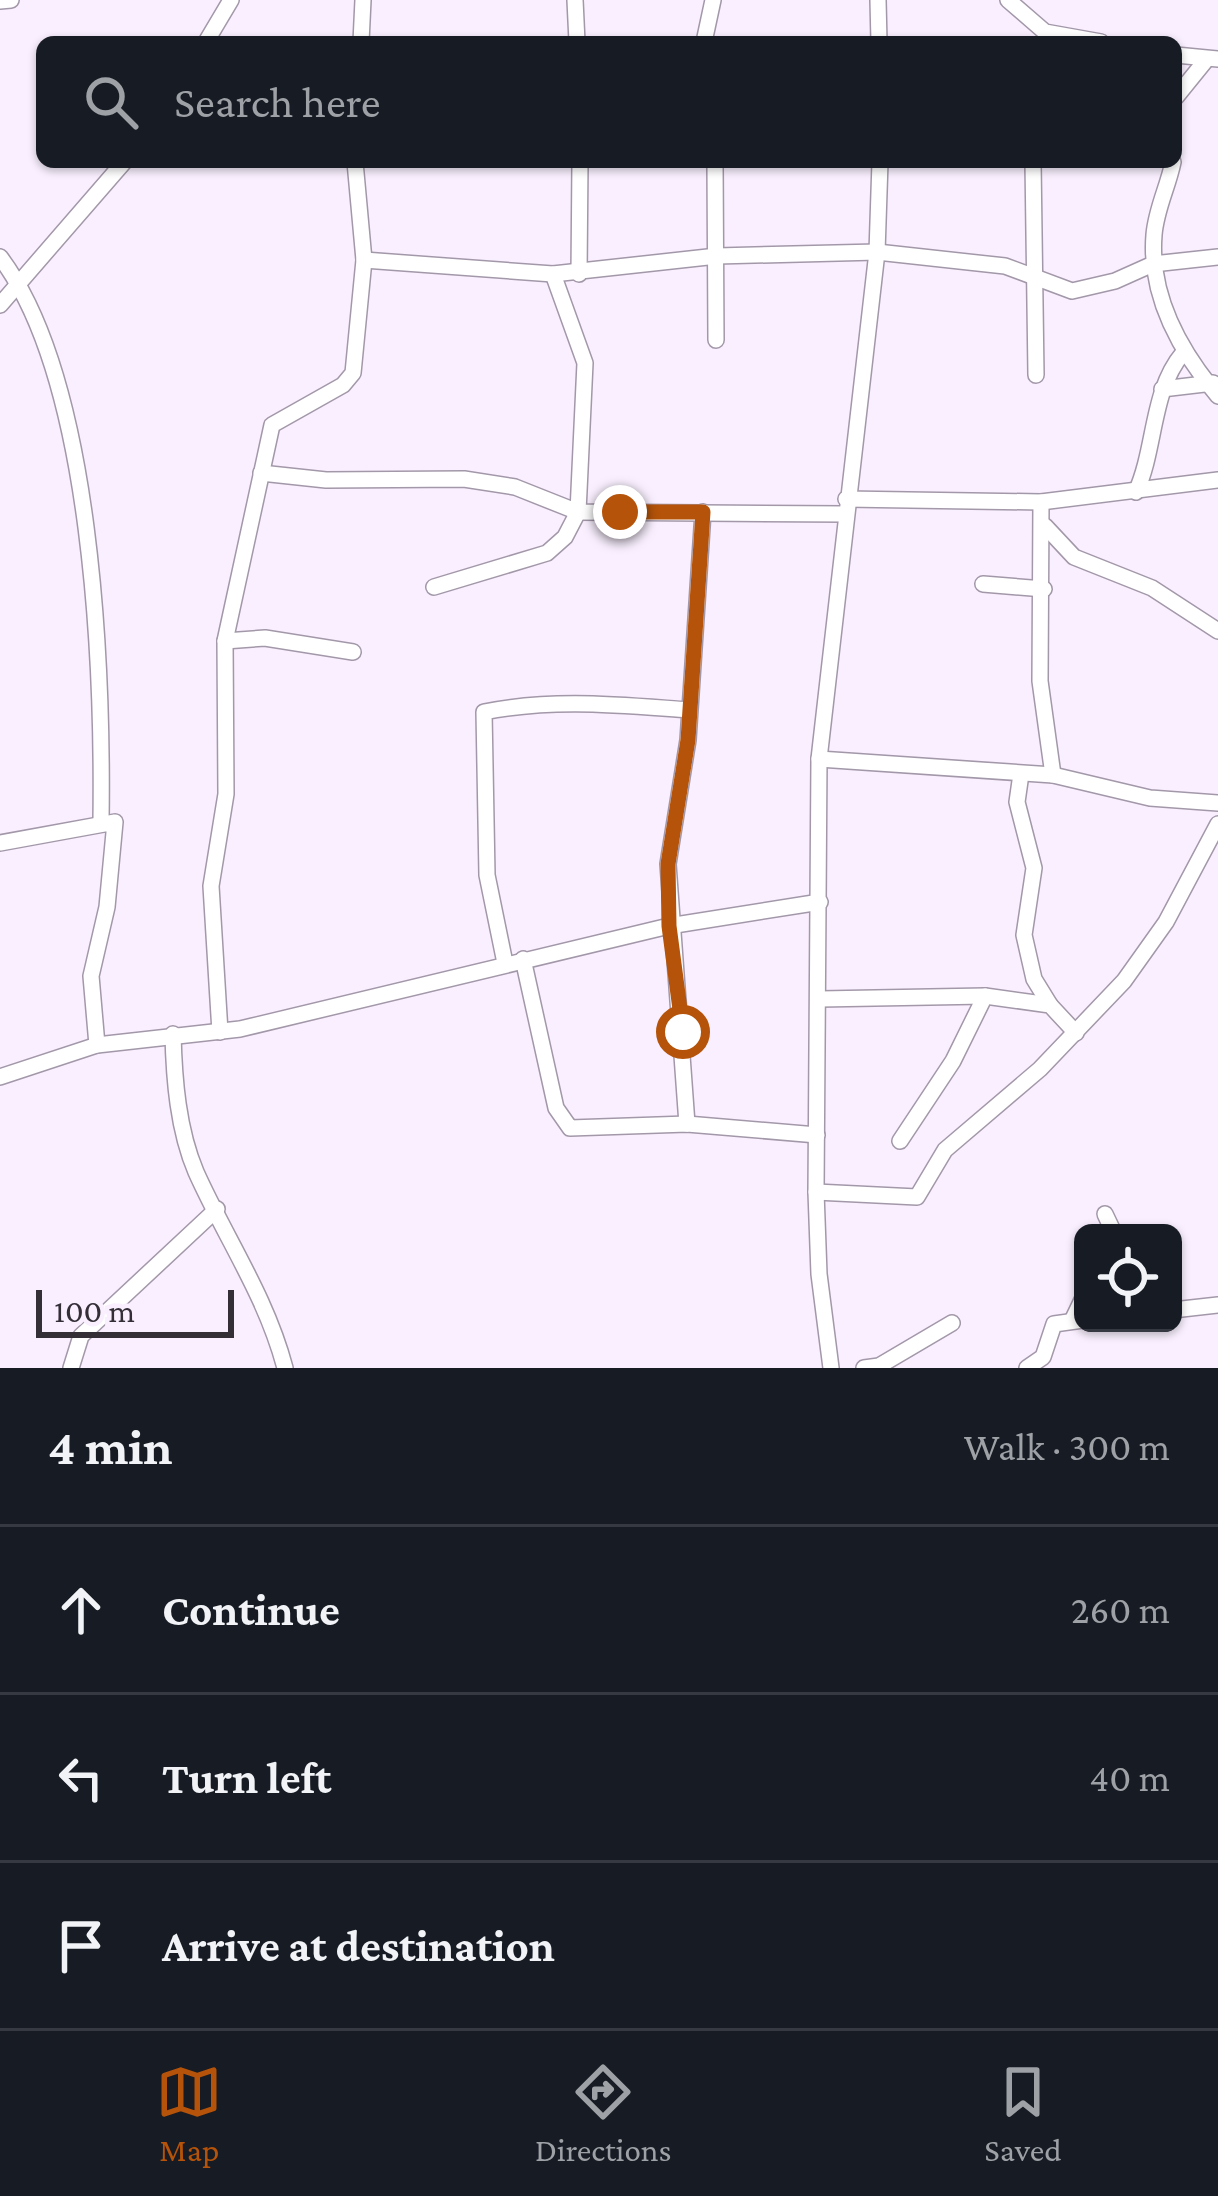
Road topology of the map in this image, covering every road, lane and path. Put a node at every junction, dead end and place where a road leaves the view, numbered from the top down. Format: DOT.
graph roads {
  1 [pos="11,0"];
  2 [pos="229,0"];
  3 [pos="363,0"];
  4 [pos="575,0"];
  5 [pos="713,0"];
  6 [pos="878,0"];
  7 [pos="1008,0"];
  8 [pos="0,1"];
  9 [pos="1032,34"];
  10 [pos="209,36"];
  11 [pos="361,36"];
  12 [pos="577,36"];
  13 [pos="705,36"];
  14 [pos="879,36"];
  15 [pos="1182,56"];
  16 [pos="1212,59"];
  17 [pos="1182,91"];
  18 [pos="119,168"];
  19 [pos="356,168"];
  20 [pos="580,168"];
  21 [pos="715,168"];
  22 [pos="880,168"];
  23 [pos="1033,168"];
  24 [pos="1170,168"];
  25 [pos="878,252"];
  26 [pos="0,256"];
  27 [pos="717,256"];
  28 [pos="1218,257"];
  29 [pos="364,260"];
  30 [pos="1153,264"];
  31 [pos="553,274"];
  32 [pos="579,274"];
  33 [pos="1033,277"];
  34 [pos="18,280"];
  35 [pos="0,305"];
  36 [pos="716,340"];
  37 [pos="1183,353"];
  38 [pos="1036,375"];
  39 [pos="1162,388"];
  40 [pos="1214,388"];
  41 [pos="261,473"];
  42 [pos="1218,480"];
  43 [pos="1136,492"];
  44 [pos="1041,502"];
  45 [pos="845,506"];
  46 [pos="578,512"];
  47 [pos="703,512"];
  48 [pos="1045,526"];
  49 [pos="982,584"];
  50 [pos="434,587"];
  51 [pos="1044,589"];
  52 [pos="1218,631"];
  53 [pos="226,641"];
  54 [pos="353,652"];
  55 [pos="689,710"];
  56 [pos="819,759"];
  57 [pos="1021,774"];
  58 [pos="1053,776"];
  59 [pos="1218,802"];
  60 [pos="101,822"];
  61 [pos="1218,824"];
  62 [pos="0,843"];
  63 [pos="820,902"];
  64 [pos="669,926"];
  65 [pos="523,959"];
  66 [pos="505,963"];
  67 [pos="985,996"];
  68 [pos="820,999"];
  69 [pos="1050,1005"];
  70 [pos="220,1032"];
  71 [pos="1076,1033"];
  72 [pos="172,1034"];
  73 [pos="97,1045"];
  74 [pos="1,1074"];
  75 [pos="687,1124"];
  76 [pos="817,1135"];
  77 [pos="900,1141"];
  78 [pos="816,1192"];
  79 [pos="217,1209"];
  80 [pos="1105,1214"];
  81 [pos="1110,1224"];
  82 [pos="1218,1305"];
  83 [pos="1182,1309"];
  84 [pos="1074,1321"];
  85 [pos="952,1323"];
  86 [pos="71,1368"];
  87 [pos="285,1368"];
  88 [pos="831,1368"];
  89 [pos="864,1368"];
  90 [pos="1027,1368"];
  1 -- 8 [label="street"];
  2 -- 10 [label="street"];
  3 -- 11 [label="street"];
  4 -- 12 [label="street"];
  5 -- 13 [label="street"];
  6 -- 14 [label="street"];
  7 -- 9 [label="street"];
  15 -- 16 [label="street"];
  16 -- 17 [label="street"];
  18 -- 34 [label="street"];
  19 -- 29 [label="street"];
  20 -- 32 [label="street"];
  21 -- 27 [label="street"];
  22 -- 25 [label="street"];
  23 -- 33 [label="street"];
  24 -- 30 [label="street"];
  25 -- 27 [label="street"];
  25 -- 33 [label="street"];
  25 -- 45 [label="street"];
  26 -- 34 [label="street"];
  27 -- 32 [label="street"];
  27 -- 36 [label="street"];
  28 -- 30 [label="street"];
  29 -- 31 [label="street"];
  29 -- 41 [label="street"];
  30 -- 33 [label="street"];
  30 -- 37 [label="street"];
  31 -- 32 [label="street"];
  31 -- 46 [label="street"];
  33 -- 38 [label="street"];
  34 -- 35 [label="street"];
  34 -- 60 [label="street"];
  37 -- 39 [label="street"];
  37 -- 40 [label="street"];
  39 -- 40 [label="street"];
  39 -- 43 [label="street"];
  41 -- 46 [label="street"];
  41 -- 53 [label="street"];
  42 -- 43 [label="street"];
  43 -- 44 [label="street"];
  44 -- 45 [label="street"];
  44 -- 48 [label="street"];
  45 -- 47 [label="street"];
  45 -- 56 [label="street"];
  46 -- 47 [label="street"];
  46 -- 50 [label="street"];
  47 -- 55 [label="street"];
  48 -- 51 [label="street"];
  48 -- 52 [label="street"];
  49 -- 51 [label="street"];
  51 -- 58 [label="street"];
  53 -- 54 [label="street"];
  53 -- 70 [label="street"];
  55 -- 64 [label="street"];
  55 -- 66 [label="street"];
  56 -- 57 [label="street"];
  56 -- 63 [label="street"];
  57 -- 58 [label="street"];
  57 -- 69 [label="street"];
  58 -- 59 [label="street"];
  60 -- 62 [label="street"];
  60 -- 73 [label="street"];
  61 -- 71 [label="street"];
  63 -- 64 [label="street"];
  63 -- 68 [label="street"];
  64 -- 65 [label="street"];
  64 -- 75 [label="street"];
  65 -- 66 [label="street"];
  65 -- 75 [label="street"];
  66 -- 70 [label="street"];
  67 -- 68 [label="street"];
  67 -- 69 [label="street"];
  67 -- 77 [label="street"];
  68 -- 76 [label="street"];
  69 -- 71 [label="street"];
  70 -- 72 [label="street"];
  71 -- 78 [label="street"];
  72 -- 73 [label="street"];
  72 -- 79 [label="street"];
  73 -- 74 [label="street"];
  75 -- 76 [label="street"];
  76 -- 78 [label="street"];
  78 -- 88 [label="street"];
  79 -- 86 [label="street"];
  79 -- 87 [label="street"];
  80 -- 81 [label="street"];
  82 -- 83 [label="street"];
  84 -- 90 [label="street"];
  85 -- 89 [label="street"];
}
